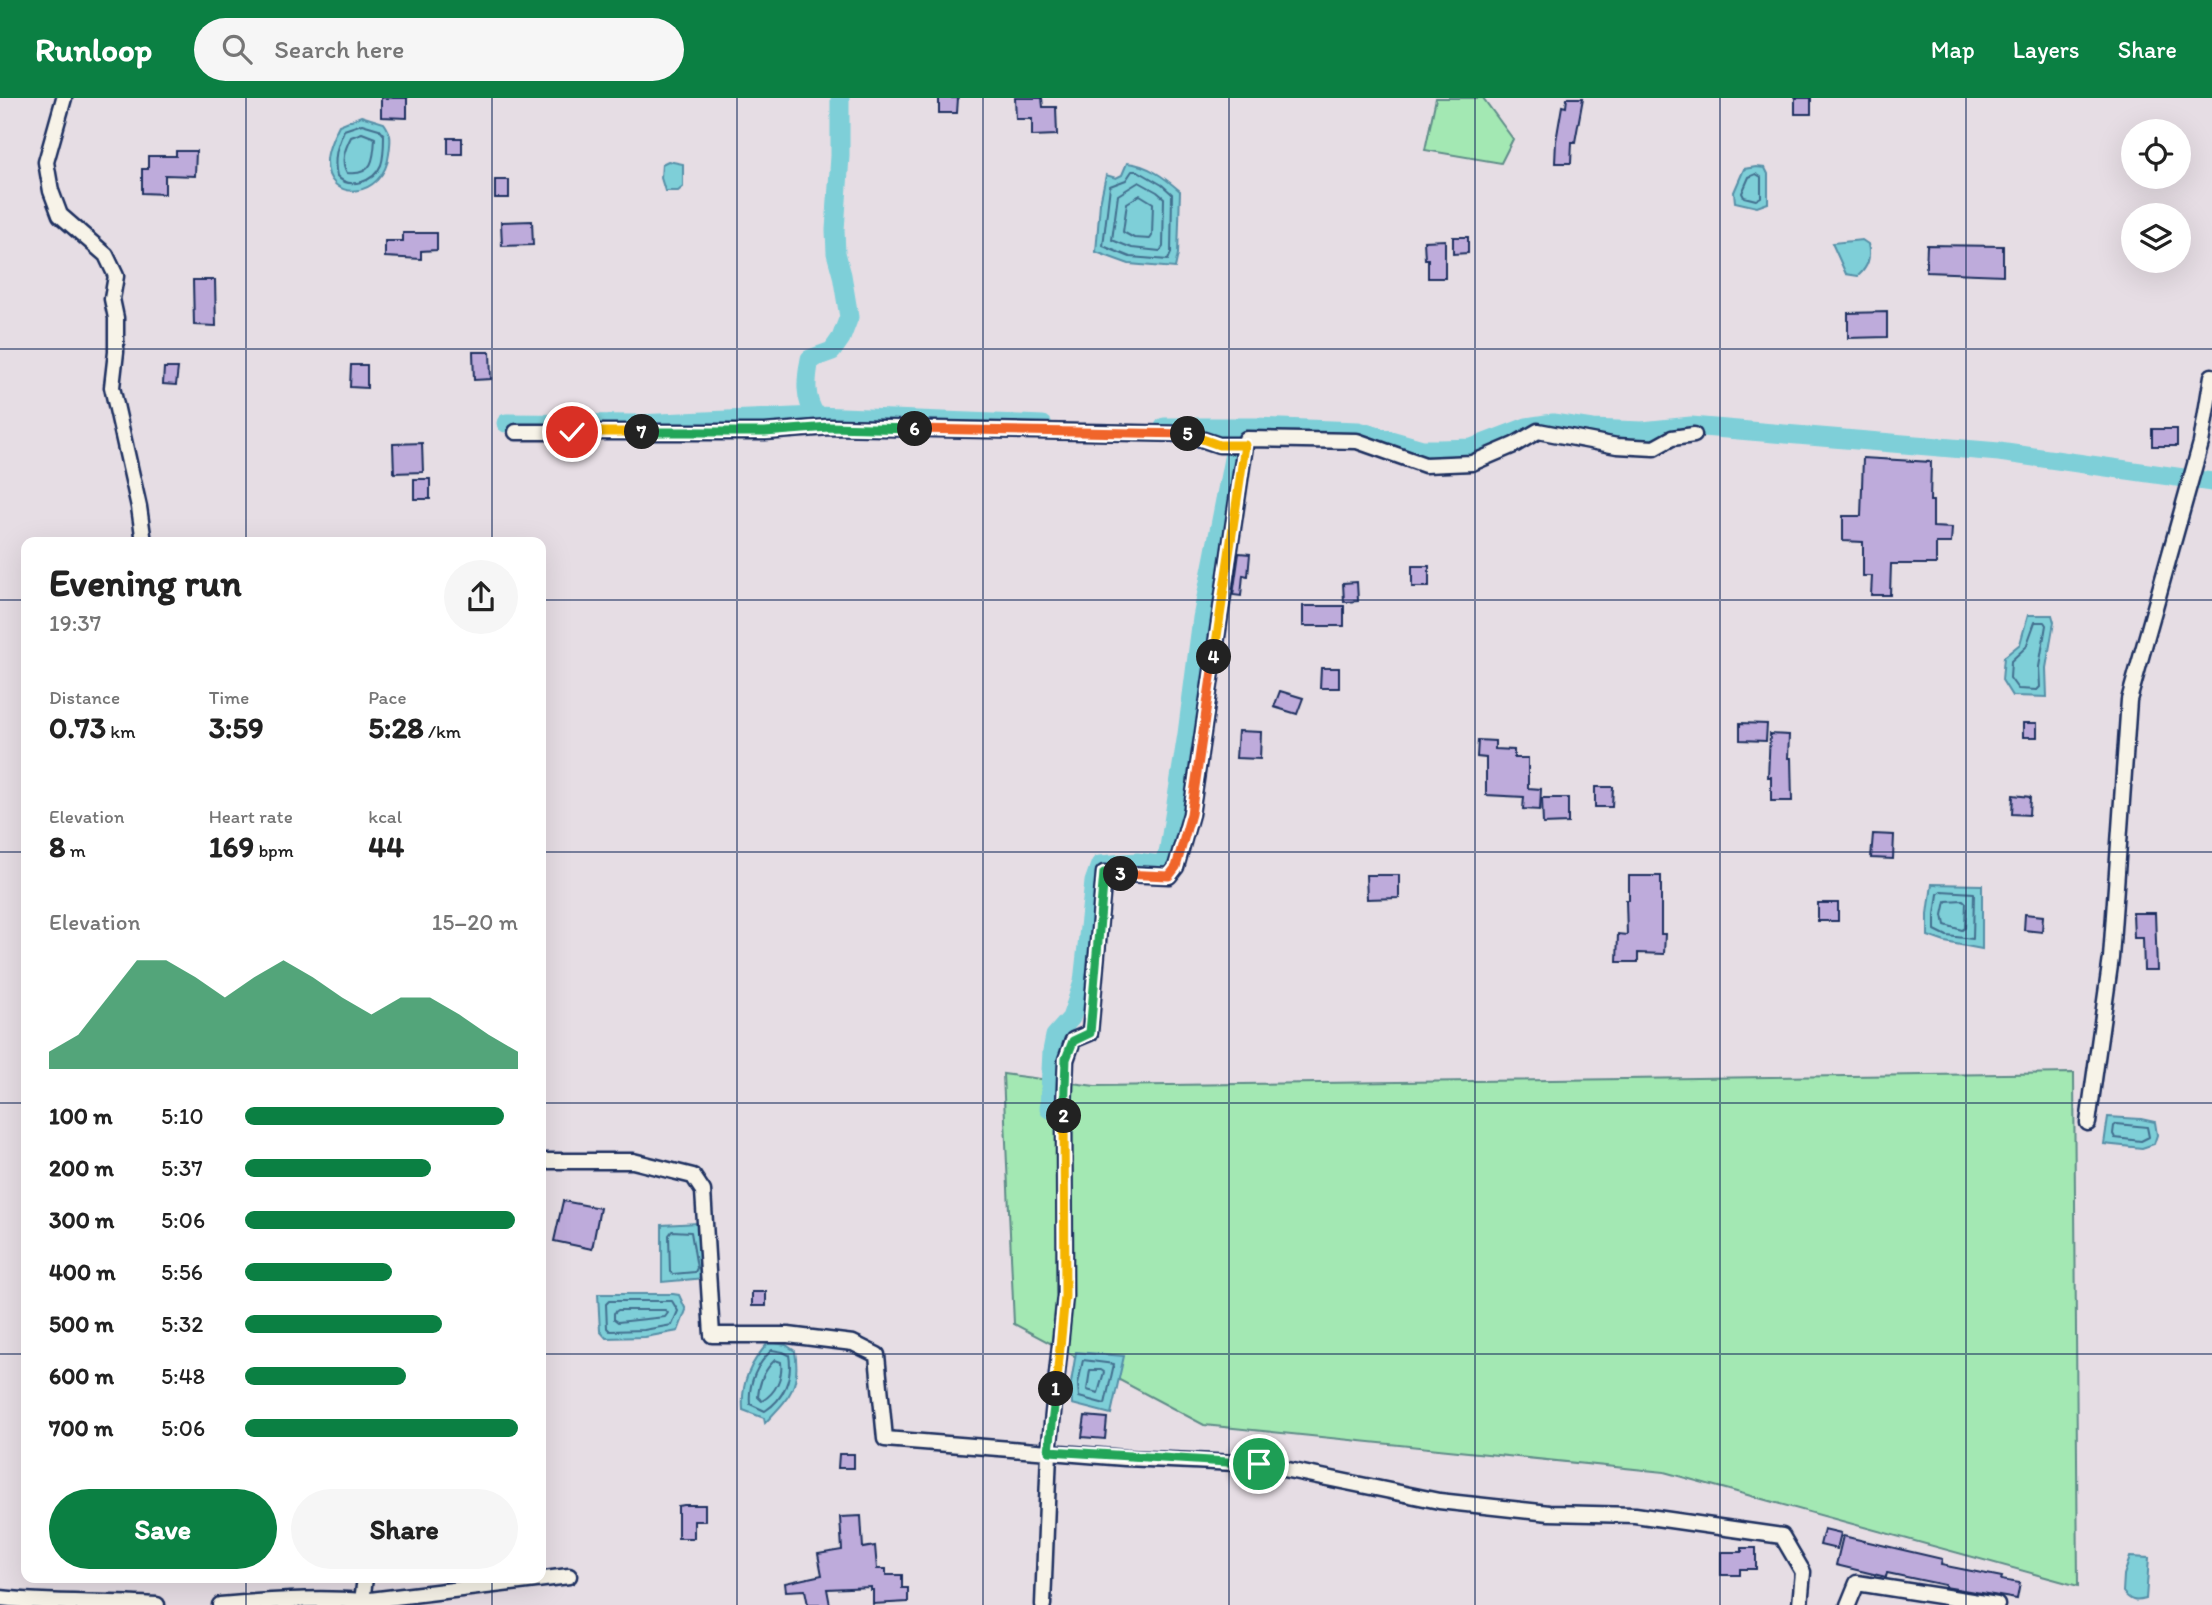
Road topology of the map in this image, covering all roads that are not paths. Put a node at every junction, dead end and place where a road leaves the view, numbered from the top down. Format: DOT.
graph roads {
  1 [pos="64,98"];
  2 [pos="2212,376"];
  3 [pos="516,432"];
  4 [pos="1694,435"];
  5 [pos="1244,445"];
  6 [pos="143,537"];
  7 [pos="2088,1123"];
  8 [pos="546,1161"];
  9 [pos="1049,1451"];
  10 [pos="569,1576"];
  11 [pos="546,1580"];
  12 [pos="364,1583"];
  13 [pos="527,1583"];
  14 [pos="0,1598"];
  15 [pos="425,1600"];
  16 [pos="362,1601"];
  17 [pos="156,1605"];
  18 [pos="219,1605"];
  19 [pos="1043,1605"];
  20 [pos="1800,1605"];
  21 [pos="1848,1605"];
  22 [pos="1997,1605"];
  1 -- 6 [label="street"];
  2 -- 7 [label="street"];
  3 -- 5 [label="street"];
  4 -- 5 [label="street"];
  5 -- 9 [label="street"];
  8 -- 9 [label="street"];
  9 -- 19 [label="street"];
  9 -- 20 [label="street"];
  10 -- 11 [label="street"];
  12 -- 16 [label="street"];
  13 -- 15 [label="street"];
  14 -- 17 [label="street"];
  15 -- 16 [label="street"];
  16 -- 18 [label="street"];
  21 -- 22 [label="street"];
}
